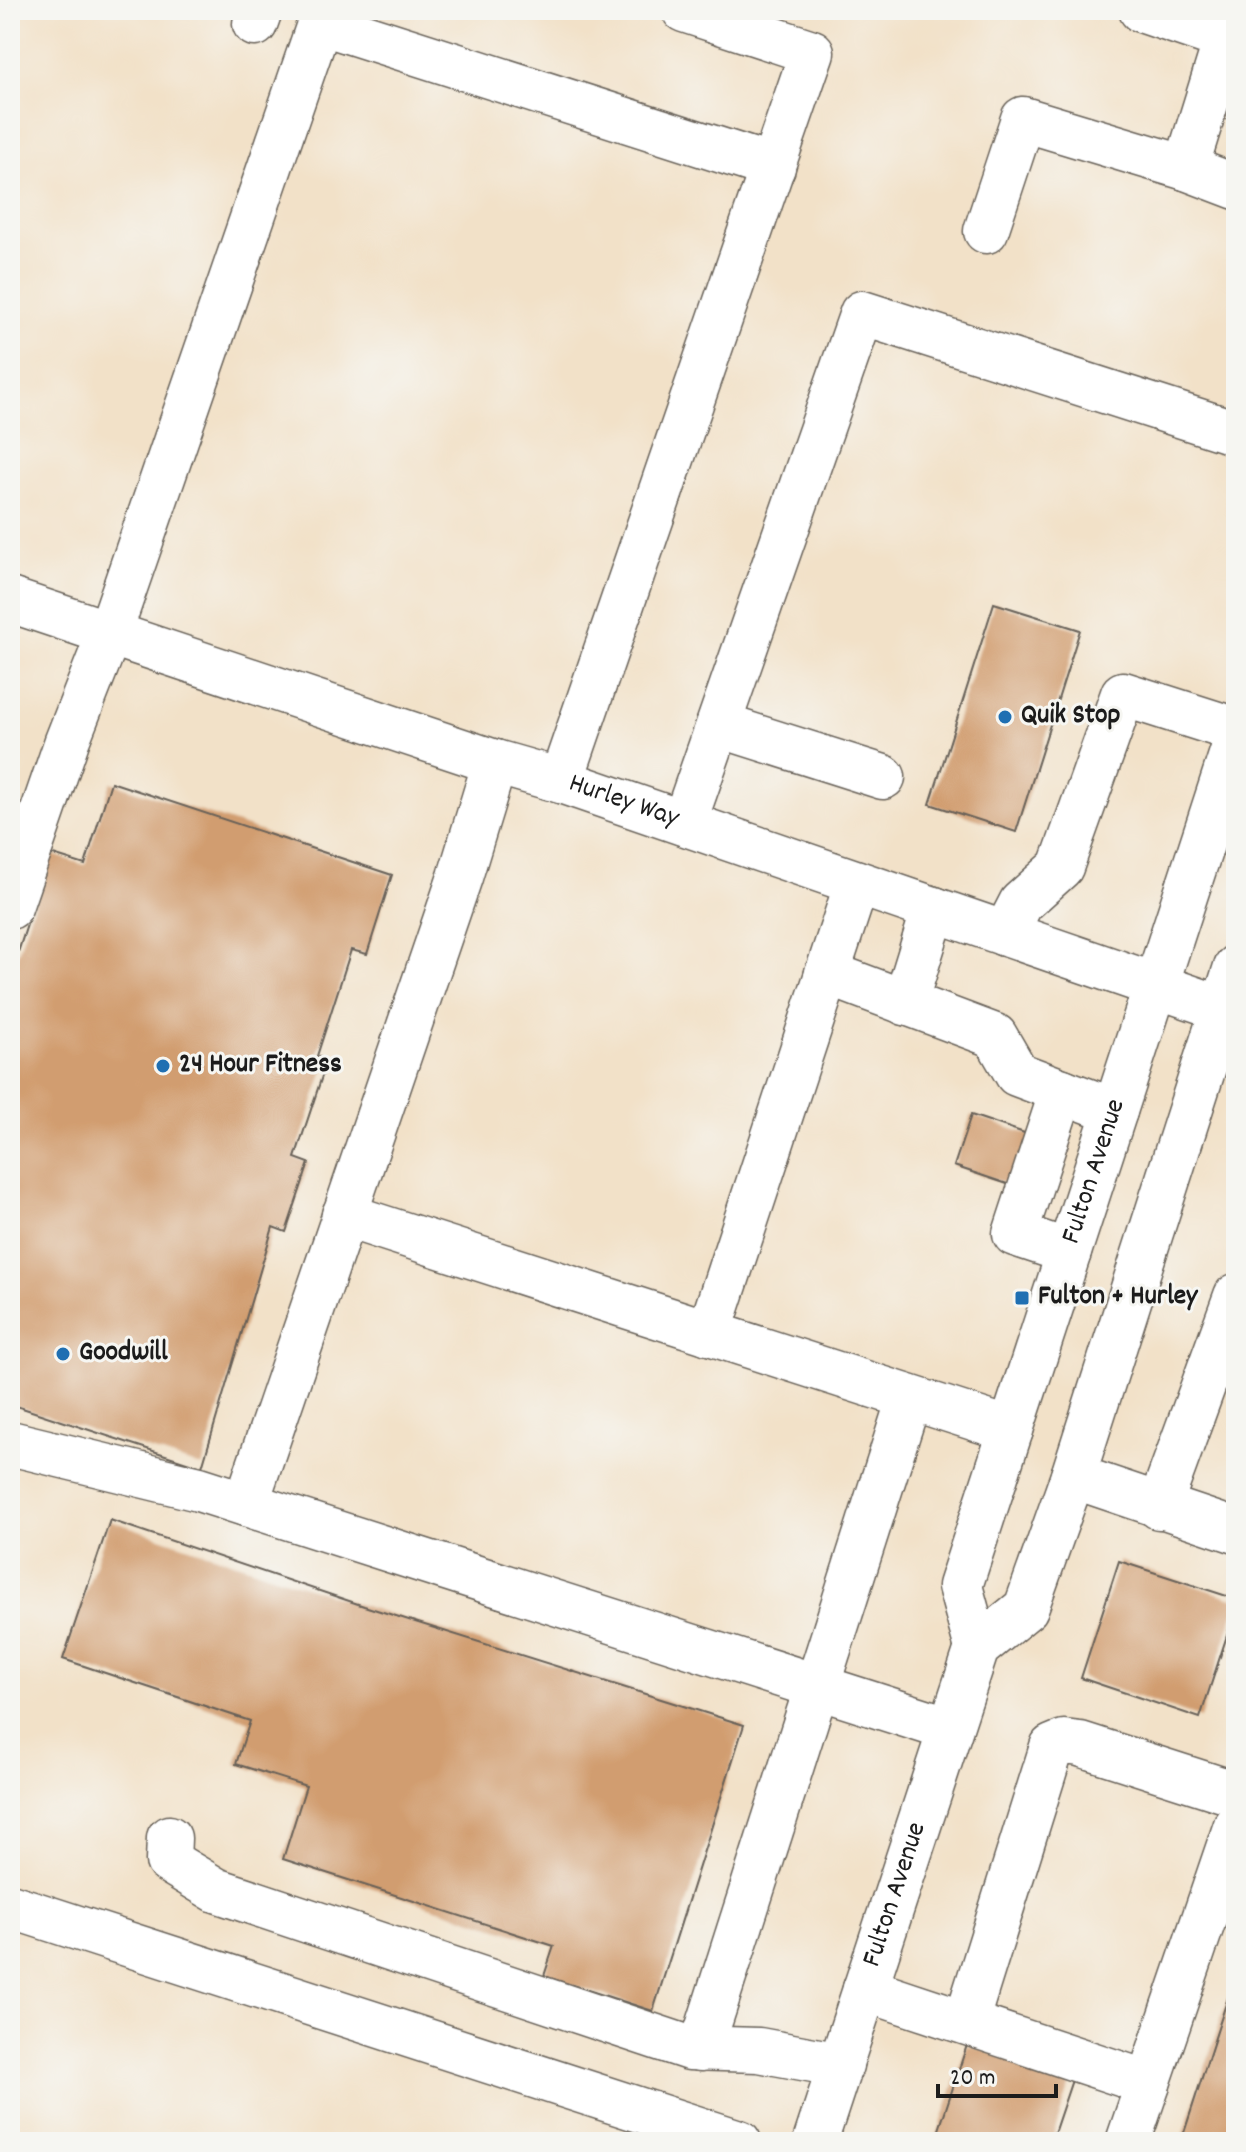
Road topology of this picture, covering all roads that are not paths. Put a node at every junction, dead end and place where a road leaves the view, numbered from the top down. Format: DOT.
graph roads {
  1 [pos="684,10"];
  2 [pos="1141,10"];
  3 [pos="322,16"];
  4 [pos="1231,25"];
  5 [pos="773,167"];
  6 [pos="1186,168"];
  7 [pos="1236,187"];
  8 [pos="986,231"];
  9 [pos="1236,433"];
  10 [pos="10,600"];
  11 [pos="109,634"];
  12 [pos="719,725"];
  13 [pos="1236,730"];
  14 [pos="1236,740"];
  15 [pos="495,762"];
  16 [pos="883,777"];
  17 [pos="561,781"];
  18 [pos="684,823"];
  19 [pos="857,883"];
  20 [pos="10,907"];
  21 [pos="934,909"];
  22 [pos="1005,934"];
  23 [pos="1236,967"];
  24 [pos="827,973"];
  25 [pos="1156,986"];
  26 [pos="905,1003"];
  27 [pos="1229,1011"];
  28 [pos="1062,1091"];
  29 [pos="1115,1111"];
  30 [pos="344,1215"];
  31 [pos="1069,1252"];
  32 [pos="1236,1296"];
  33 [pos="709,1333"];
  34 [pos="909,1399"];
  35 [pos="1011,1430"];
  36 [pos="10,1443"];
  37 [pos="1073,1476"];
  38 [pos="246,1504"];
  39 [pos="1159,1507"];
  40 [pos="1236,1531"];
  41 [pos="977,1648"];
  42 [pos="820,1685"];
  43 [pos="950,1729"];
  44 [pos="1236,1794"];
  45 [pos="1236,1825"];
  46 [pos="169,1838"];
  47 [pos="10,1906"];
  48 [pos="865,1989"];
  49 [pos="966,2022"];
  50 [pos="701,2049"];
  51 [pos="841,2065"];
  52 [pos="1148,2083"];
  53 [pos="739,2142"];
  54 [pos="815,2142"];
  55 [pos="1128,2142"];
  1 -- 5 [label="main road"];
  2 -- 4 [label="main road"];
  3 -- 5 [label="main road"];
  3 -- 11 [label="main road"];
  4 -- 6 [label="main road"];
  5 -- 17 [label="main road"];
  6 -- 7 [label="main road"];
  6 -- 8 [label="main road"];
  9 -- 12 [label="main road"];
  10 -- 11 [label="main road, Hurley Way"];
  11 -- 15 [label="main road, Hurley Way"];
  11 -- 20 [label="main road"];
  12 -- 16 [label="main road"];
  12 -- 18 [label="main road"];
  13 -- 22 [label="main road"];
  14 -- 25 [label="main road, Fulton Avenue"];
  15 -- 17 [label="main road, Hurley Way"];
  15 -- 30 [label="main road"];
  17 -- 18 [label="main road, Hurley Way"];
  18 -- 19 [label="main road, Hurley Way"];
  19 -- 21 [label="main road, Hurley Way"];
  19 -- 24 [label="main road"];
  21 -- 22 [label="main road, Hurley Way"];
  21 -- 26 [label="main road"];
  22 -- 25 [label="main road, Hurley Way"];
  23 -- 27 [label="main road"];
  24 -- 26 [label="main road"];
  24 -- 33 [label="main road"];
  25 -- 27 [label="main road, Hurley Way"];
  25 -- 29 [label="main road, Fulton Avenue"];
  26 -- 28 [label="main road"];
  27 -- 37 [label="main road"];
  28 -- 29 [label="main road"];
  28 -- 31 [label="main road"];
  29 -- 31 [label="main road, Fulton Avenue"];
  30 -- 33 [label="main road"];
  30 -- 38 [label="main road"];
  31 -- 35 [label="main road, Fulton Avenue"];
  32 -- 39 [label="main road"];
  33 -- 34 [label="main road"];
  34 -- 35 [label="main road"];
  34 -- 42 [label="main road"];
  35 -- 41 [label="main road, Fulton Avenue"];
  36 -- 38 [label="main road"];
  37 -- 39 [label="main road"];
  37 -- 41 [label="main road"];
  38 -- 42 [label="main road"];
  39 -- 40 [label="main road"];
  41 -- 43 [label="main road, Fulton Avenue"];
  42 -- 43 [label="main road"];
  42 -- 50 [label="main road"];
  43 -- 48 [label="main road, Fulton Avenue"];
  44 -- 49 [label="main road"];
  45 -- 52 [label="main road"];
  46 -- 50 [label="main road"];
  47 -- 53 [label="main road"];
  48 -- 49 [label="main road"];
  48 -- 51 [label="main road, Fulton Avenue"];
  49 -- 52 [label="main road"];
  50 -- 51 [label="main road"];
  51 -- 54 [label="main road, Fulton Avenue"];
  52 -- 55 [label="main road"];
}
